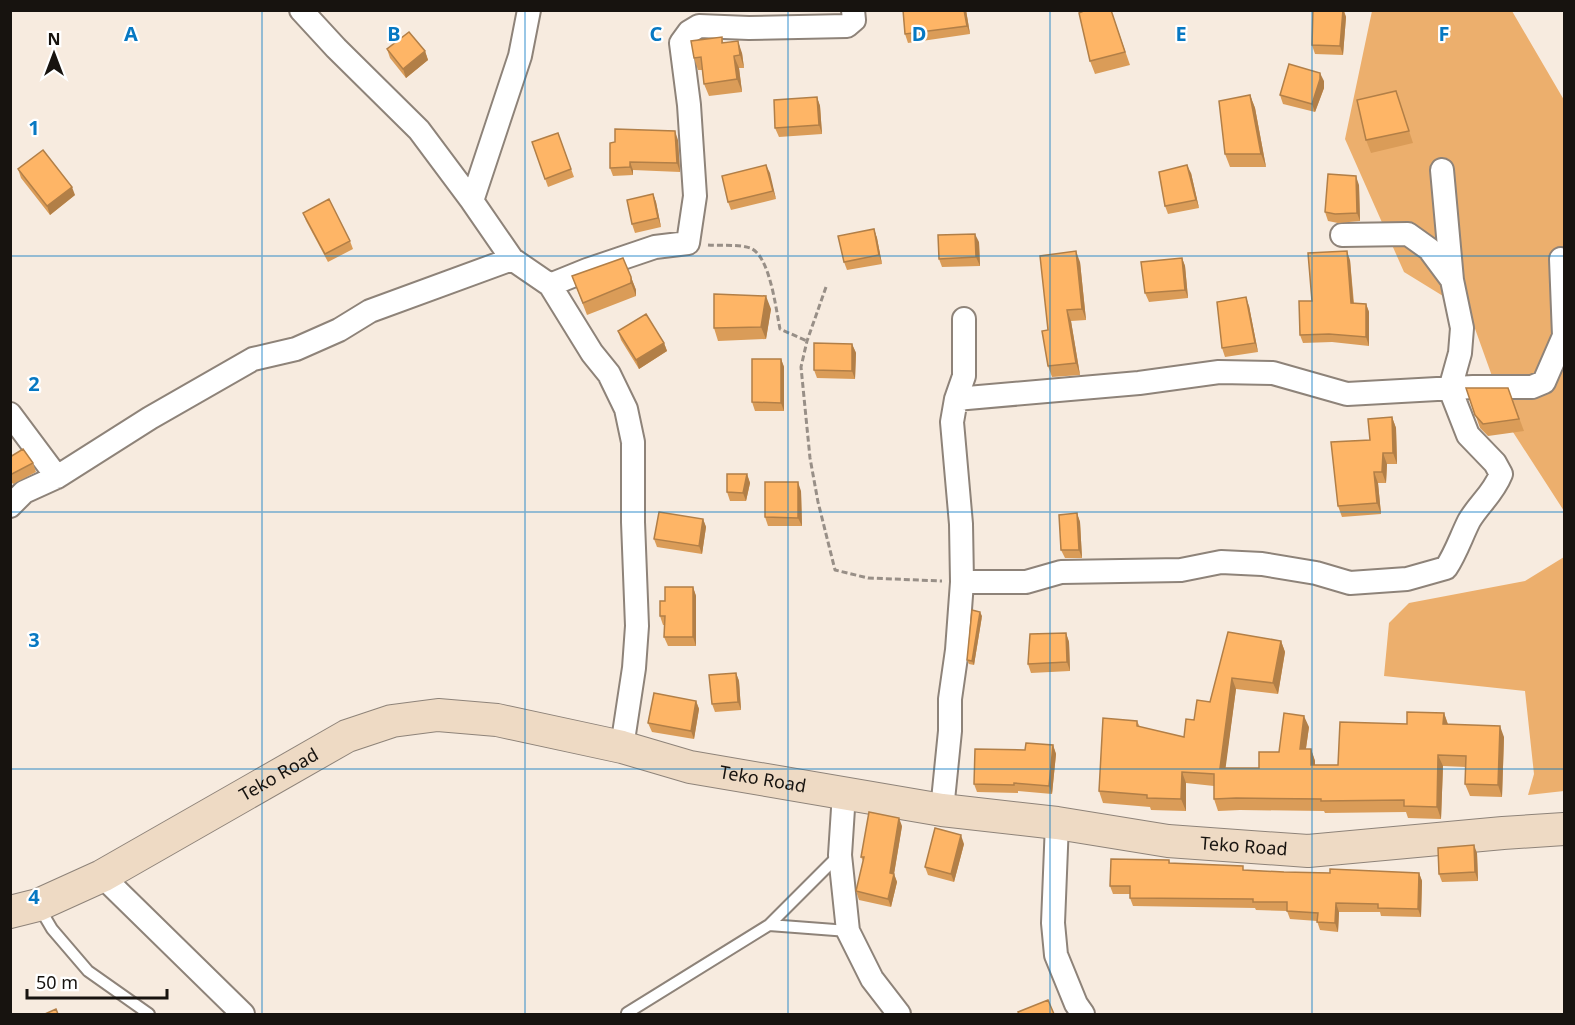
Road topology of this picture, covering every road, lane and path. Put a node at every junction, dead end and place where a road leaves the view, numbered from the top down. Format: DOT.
graph roads {
  1 [pos="302,10"];
  2 [pos="529,10"];
  3 [pos="853,10"];
  4 [pos="1442,170"];
  5 [pos="472,201"];
  6 [pos="1342,235"];
  7 [pos="688,243"];
  8 [pos="512,259"];
  9 [pos="1561,259"];
  10 [pos="1452,280"];
  11 [pos="550,285"];
  12 [pos="826,287"];
  13 [pos="964,319"];
  14 [pos="1564,336"];
  15 [pos="807,341"];
  16 [pos="1450,389"];
  17 [pos="956,399"];
  18 [pos="10,414"];
  19 [pos="57,477"];
  20 [pos="10,506"];
  21 [pos="962,582"];
  22 [pos="622,747"];
  23 [pos="844,793"];
  24 [pos="942,810"];
  25 [pos="1058,823"];
  26 [pos="1564,829"];
  27 [pos="840,855"];
  28 [pos="102,876"];
  29 [pos="24,909"];
  30 [pos="769,925"];
  31 [pos="848,932"];
  32 [pos="627,1013"];
  33 [pos="149,1014"];
  34 [pos="243,1014"];
  35 [pos="899,1014"];
  36 [pos="1083,1014"];
  1 -- 5 [label="street"];
  2 -- 5 [label="street"];
  3 -- 7 [label="street"];
  4 -- 10 [label="street"];
  5 -- 8 [label="street"];
  6 -- 10 [label="street"];
  7 -- 11 [label="street"];
  7 -- 15 [label="path"];
  8 -- 11 [label="street"];
  8 -- 19 [label="street"];
  9 -- 14 [label="street"];
  10 -- 16 [label="street"];
  11 -- 22 [label="street"];
  12 -- 15 [label="path"];
  13 -- 17 [label="street"];
  14 -- 16 [label="street"];
  15 -- 21 [label="path"];
  16 -- 17 [label="street"];
  16 -- 21 [label="street"];
  17 -- 21 [label="street"];
  18 -- 19 [label="street"];
  19 -- 20 [label="street"];
  21 -- 24 [label="street"];
  22 -- 23 [label="street, Teko Road"];
  22 -- 28 [label="street, Teko Road"];
  23 -- 24 [label="street, Teko Road"];
  23 -- 27 [label="street"];
  24 -- 25 [label="street, Teko Road"];
  25 -- 26 [label="street, Teko Road"];
  25 -- 36 [label="street"];
  27 -- 30 [label="lane"];
  27 -- 31 [label="street"];
  28 -- 29 [label="street, Teko Road"];
  28 -- 34 [label="street"];
  29 -- 33 [label="lane"];
  30 -- 31 [label="lane"];
  30 -- 32 [label="lane"];
  31 -- 35 [label="street"];
}
